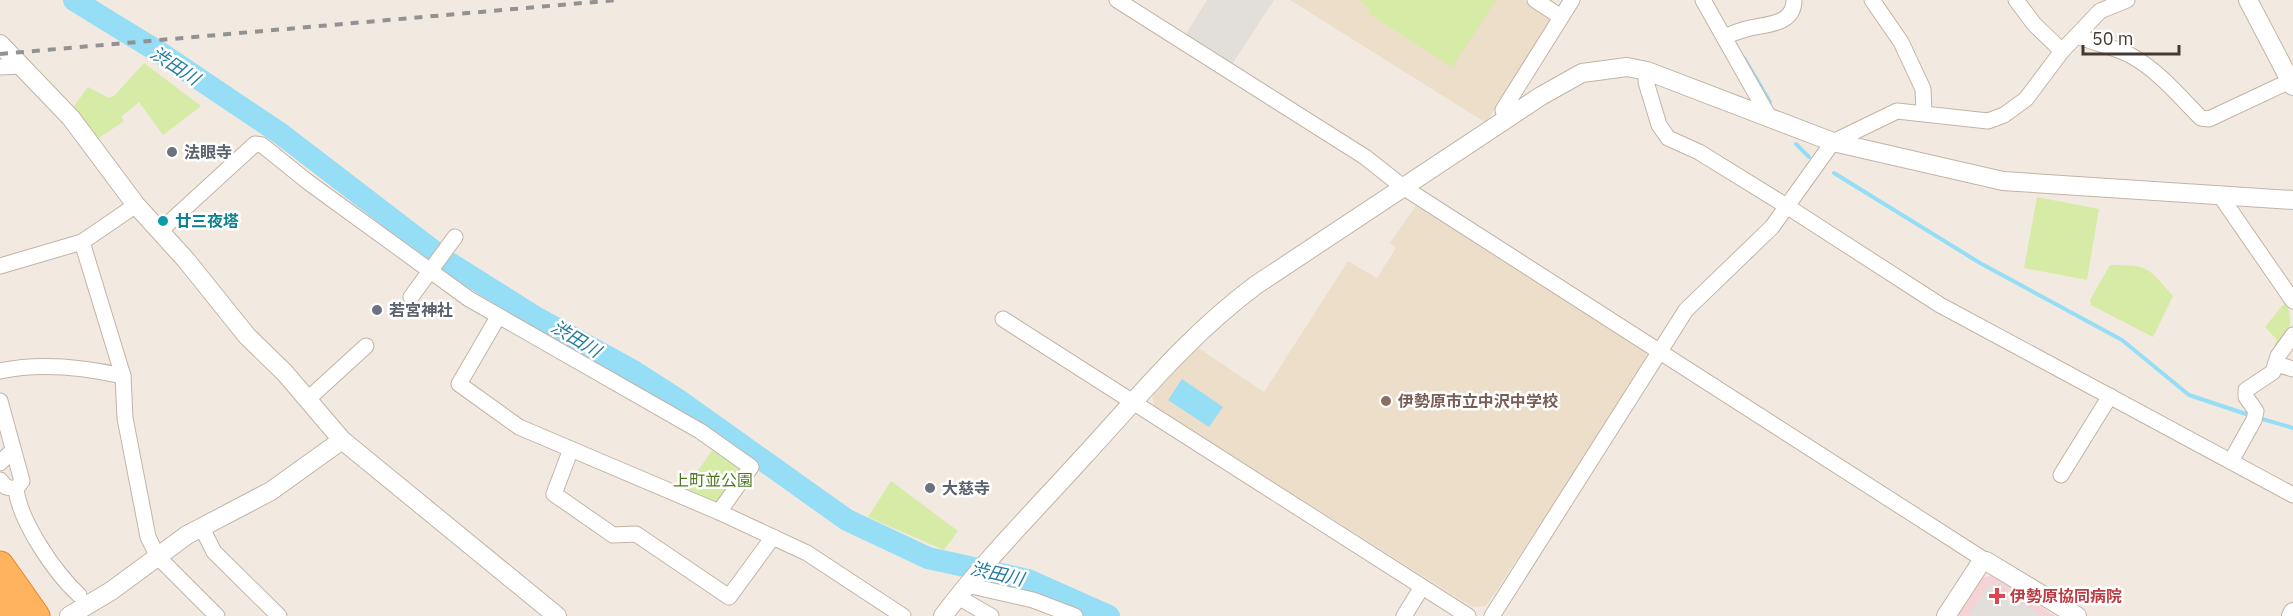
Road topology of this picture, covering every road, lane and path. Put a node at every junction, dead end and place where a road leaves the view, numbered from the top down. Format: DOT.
graph roads {
  1 [pos="1117,0"];
  2 [pos="1535,0"];
  3 [pos="1572,0"];
  4 [pos="1703,0"];
  5 [pos="1794,0"];
  6 [pos="1872,0"];
  7 [pos="2016,0"];
  8 [pos="2127,0"];
  9 [pos="2248,0"];
  10 [pos="1561,17"];
  11 [pos="2077,36"];
  12 [pos="1724,37"];
  13 [pos="0,44"];
  14 [pos="2062,51"];
  15 [pos="21,66"];
  16 [pos="0,67"];
  17 [pos="1647,71"];
  18 [pos="2292,84"];
  19 [pos="1924,112"];
  20 [pos="1769,117"];
  21 [pos="1506,120"];
  22 [pos="1833,142"];
  23 [pos="1403,187"];
  24 [pos="2219,194"];
  25 [pos="2293,200"];
  26 [pos="136,205"];
  27 [pos="1788,207"];
  28 [pos="160,231"];
  29 [pos="454,237"];
  30 [pos="82,242"];
  31 [pos="0,266"];
  32 [pos="432,269"];
  33 [pos="411,297"];
  34 [pos="2293,300"];
  35 [pos="498,317"];
  36 [pos="1003,319"];
  37 [pos="2293,335"];
  38 [pos="366,346"];
  39 [pos="1658,351"];
  40 [pos="2276,364"];
  41 [pos="2293,369"];
  42 [pos="0,371"];
  43 [pos="123,376"];
  44 [pos="2110,396"];
  45 [pos="308,399"];
  46 [pos="0,401"];
  47 [pos="1133,402"];
  48 [pos="342,440"];
  49 [pos="571,449"];
  50 [pos="13,450"];
  51 [pos="2231,461"];
  52 [pos="0,463"];
  53 [pos="2061,475"];
  54 [pos="0,480"];
  55 [pos="16,489"];
  56 [pos="2293,495"];
  57 [pos="719,512"];
  58 [pos="202,528"];
  59 [pos="773,537"];
  60 [pos="158,557"];
  61 [pos="1986,561"];
  62 [pos="0,565"];
  63 [pos="1422,587"];
  64 [pos="965,588"];
  65 [pos="79,595"];
  66 [pos="0,602"];
  67 [pos="2293,612"];
  68 [pos="10,616"];
  69 [pos="36,616"];
  70 [pos="69,616"];
  71 [pos="217,616"];
  72 [pos="279,616"];
  73 [pos="557,616"];
  74 [pos="903,616"];
  75 [pos="943,616"];
  76 [pos="991,616"];
  77 [pos="1075,616"];
  78 [pos="1404,616"];
  79 [pos="1468,616"];
  80 [pos="1492,616"];
  81 [pos="1946,616"];
  82 [pos="2077,616"];
  83 [pos="2291,616"];
  1 -- 23 [label="street"];
  2 -- 10 [label="street"];
  3 -- 10 [label="street"];
  4 -- 12 [label="street"];
  5 -- 12 [label="street"];
  6 -- 19 [label="street"];
  7 -- 14 [label="street"];
  8 -- 11 [label="street"];
  9 -- 18 [label="street"];
  10 -- 21 [label="street"];
  11 -- 14 [label="street"];
  11 -- 18 [label="street"];
  12 -- 20 [label="street"];
  13 -- 15 [label="street"];
  14 -- 19 [label="street"];
  15 -- 16 [label="street"];
  15 -- 26 [label="street"];
  17 -- 20 [label="street"];
  17 -- 21 [label="street"];
  17 -- 27 [label="street"];
  19 -- 22 [label="street"];
  20 -- 22 [label="street"];
  21 -- 23 [label="street"];
  22 -- 24 [label="street"];
  22 -- 27 [label="street"];
  23 -- 39 [label="street"];
  23 -- 47 [label="street"];
  24 -- 25 [label="street"];
  24 -- 34 [label="street"];
  26 -- 28 [label="street"];
  26 -- 30 [label="street"];
  27 -- 39 [label="street"];
  27 -- 44 [label="street"];
  28 -- 32 [label="street"];
  28 -- 45 [label="street"];
  29 -- 32 [label="street"];
  30 -- 31 [label="street"];
  30 -- 43 [label="street"];
  32 -- 33 [label="street"];
  32 -- 35 [label="street"];
  35 -- 49 [label="street"];
  35 -- 57 [label="street"];
  36 -- 47 [label="street"];
  37 -- 40 [label="street"];
  38 -- 45 [label="street"];
  39 -- 61 [label="street"];
  39 -- 80 [label="street"];
  40 -- 41 [label="street"];
  40 -- 51 [label="street"];
  42 -- 43 [label="street"];
  43 -- 60 [label="street"];
  44 -- 51 [label="street"];
  44 -- 53 [label="street"];
  45 -- 48 [label="street"];
  46 -- 50 [label="street"];
  47 -- 63 [label="street"];
  47 -- 64 [label="street"];
  48 -- 58 [label="street"];
  48 -- 73 [label="street"];
  49 -- 57 [label="street"];
  49 -- 59 [label="street"];
  50 -- 52 [label="street"];
  50 -- 55 [label="street"];
  51 -- 56 [label="street"];
  54 -- 55 [label="street"];
  55 -- 65 [label="street"];
  57 -- 59 [label="street"];
  58 -- 60 [label="street"];
  58 -- 72 [label="street"];
  59 -- 74 [label="street"];
  60 -- 70 [label="street"];
  60 -- 71 [label="street"];
  61 -- 81 [label="street"];
  61 -- 82 [label="street"];
  62 -- 69 [label="highway"];
  63 -- 78 [label="street"];
  63 -- 79 [label="street"];
  64 -- 75 [label="street"];
  64 -- 76 [label="street"];
  64 -- 77 [label="street"];
  66 -- 68 [label="highway"];
  67 -- 83 [label="street"];
}
